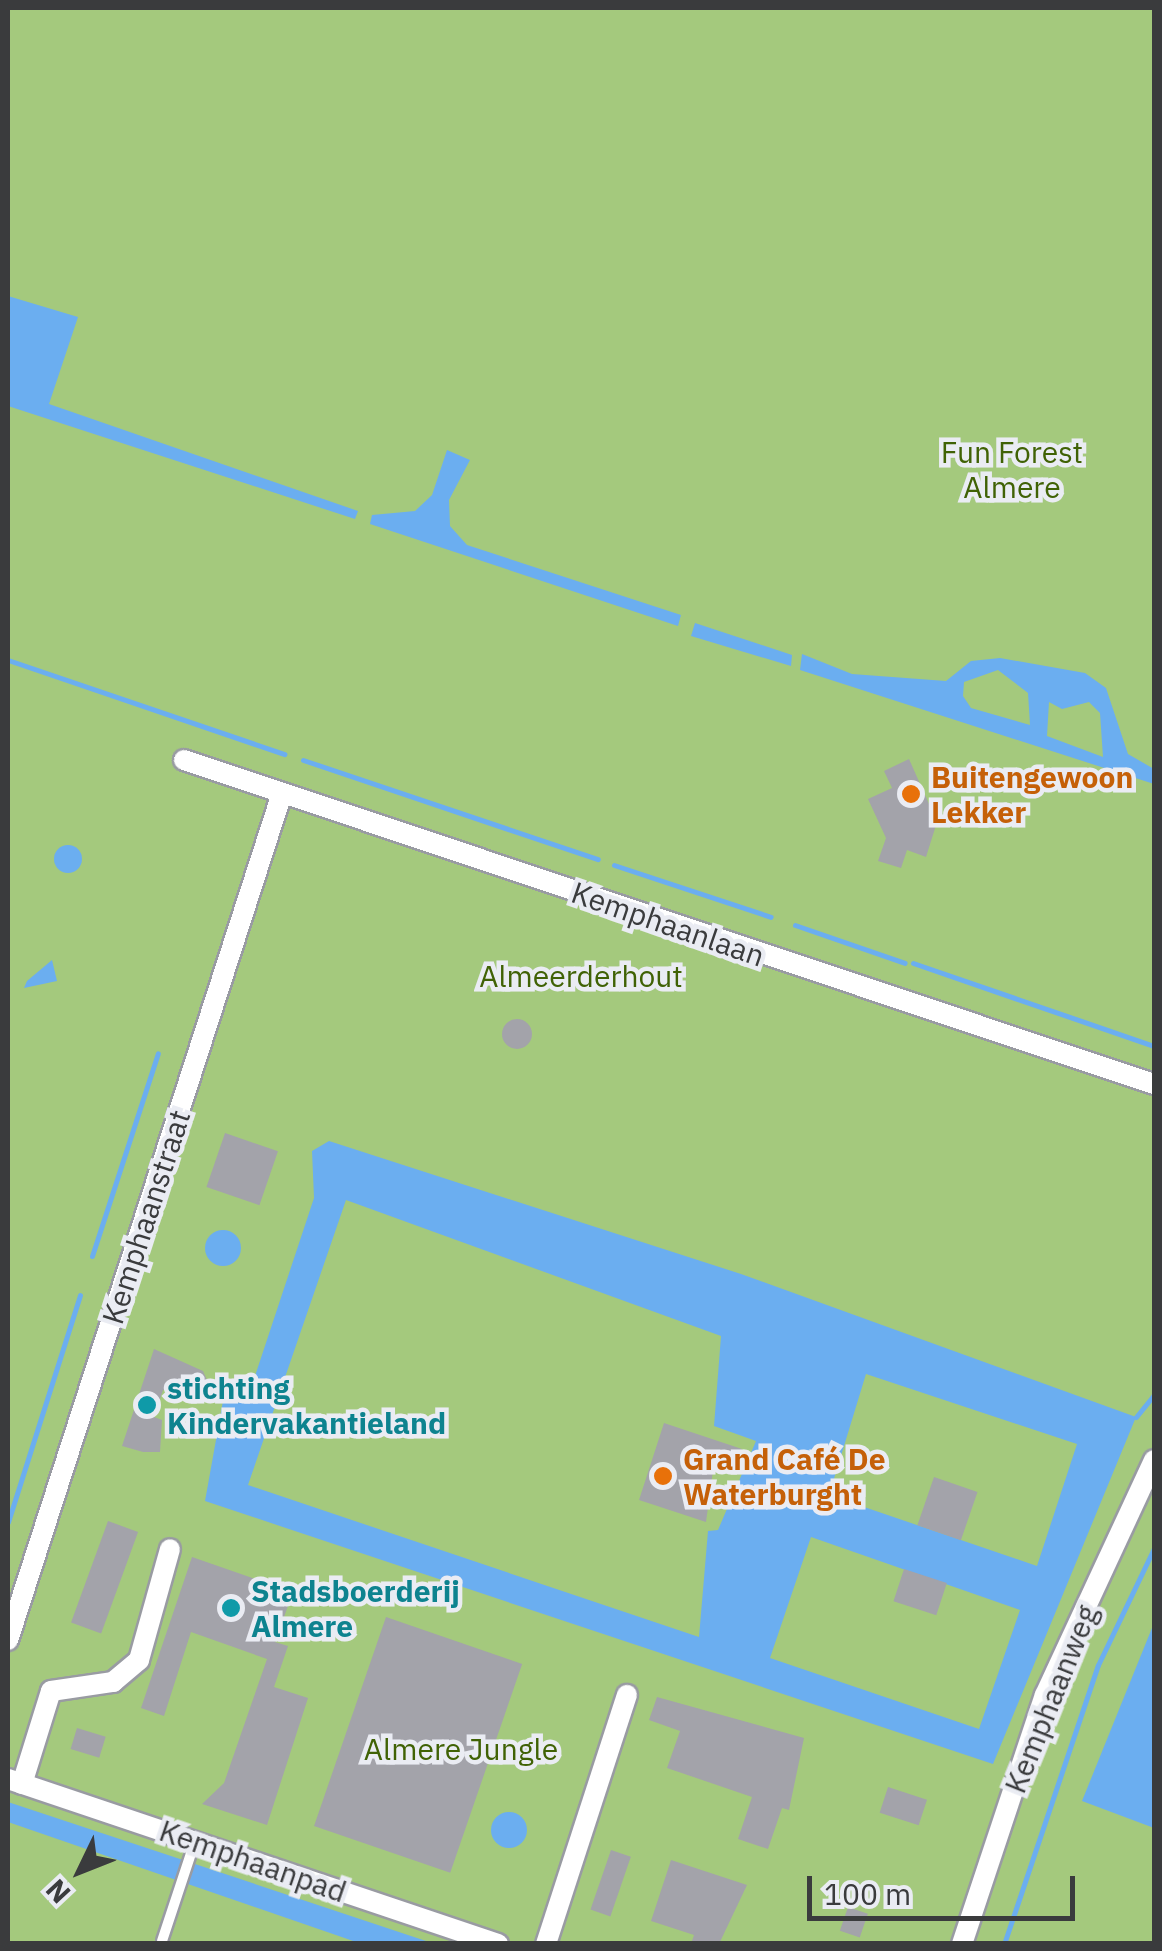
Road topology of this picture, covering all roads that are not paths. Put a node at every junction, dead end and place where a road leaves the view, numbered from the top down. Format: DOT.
graph roads {
  1 [pos="184,760"];
  2 [pos="282,793"];
  3 [pos="1154,1084"];
  4 [pos="1154,1460"];
  5 [pos="170,1549"];
  6 [pos="8,1640"];
  7 [pos="627,1696"];
  8 [pos="15,1781"];
  9 [pos="192,1848"];
  10 [pos="162,1941"];
  11 [pos="498,1944"];
  12 [pos="546,1944"];
  13 [pos="962,1944"];
  1 -- 2 [label="street, Kemphaanlaan"];
  2 -- 3 [label="street, Kemphaanlaan"];
  2 -- 6 [label="street, Kemphaanstraat"];
  4 -- 13 [label="street, Kemphaanweg"];
  5 -- 8 [label="street"];
  7 -- 12 [label="street"];
  8 -- 9 [label="street, Kemphaanpad"];
  9 -- 10 [label="lane"];
  9 -- 11 [label="street, Kemphaanpad"];
}
